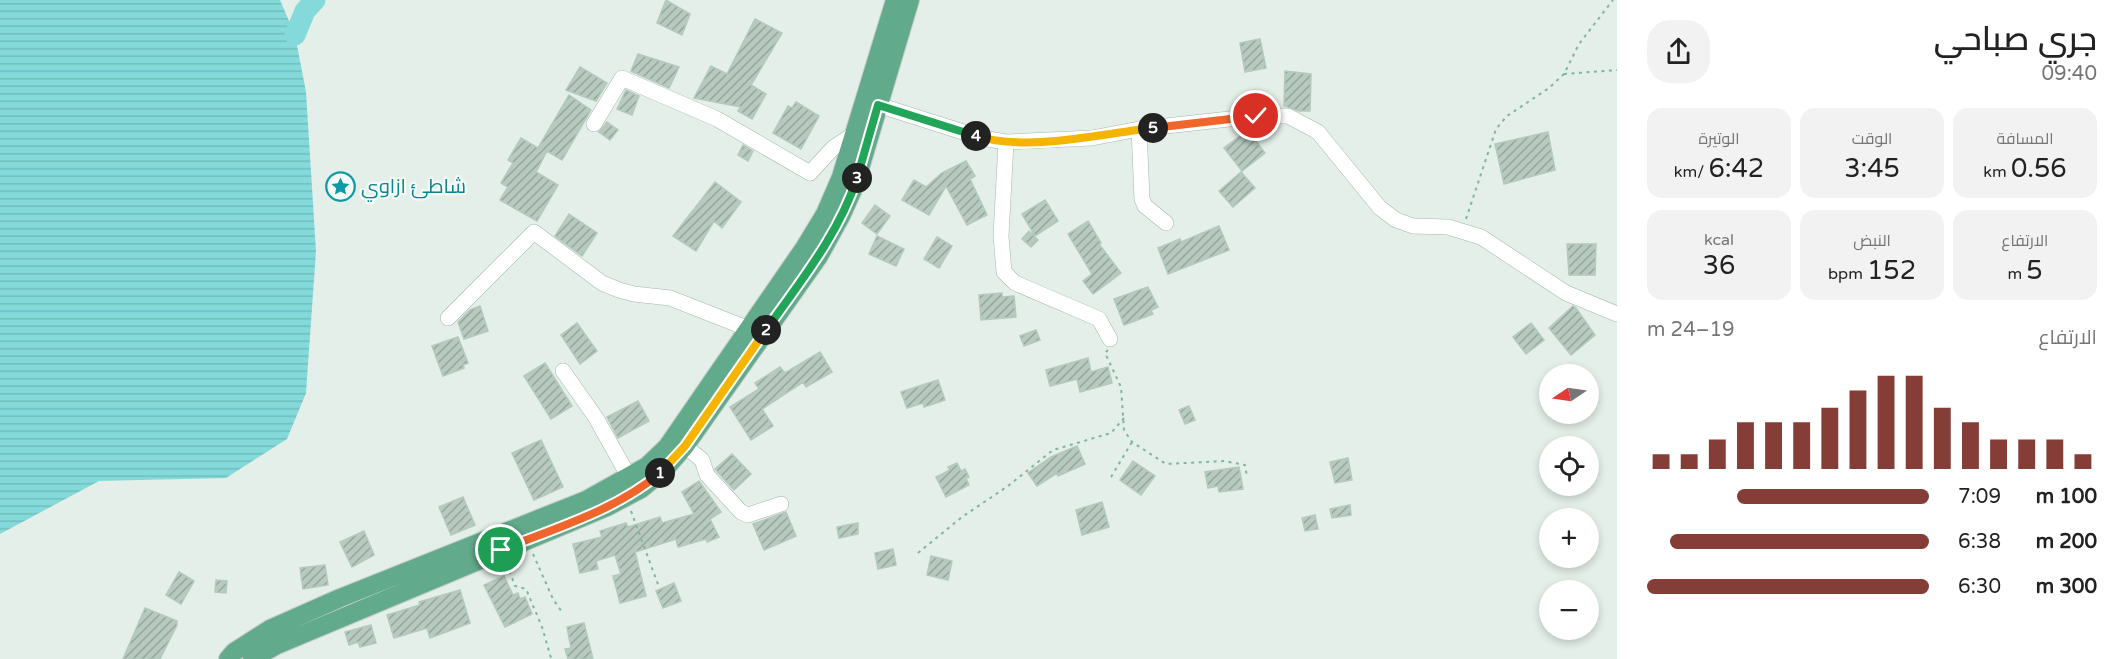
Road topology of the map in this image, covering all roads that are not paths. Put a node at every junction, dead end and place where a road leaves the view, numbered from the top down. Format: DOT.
graph roads {
  1 [pos="895,0"];
  2 [pos="910,0"];
  3 [pos="878,105"];
  4 [pos="594,124"];
  5 [pos="1139,129"];
  6 [pos="854,134"];
  7 [pos="1006,142"];
  8 [pos="1166,223"];
  9 [pos="1617,314"];
  10 [pos="448,318"];
  11 [pos="749,329"];
  12 [pos="1110,339"];
  13 [pos="563,371"];
  14 [pos="685,446"];
  15 [pos="629,477"];
  16 [pos="781,504"];
  17 [pos="228,659"];
  18 [pos="252,659"];
  1 -- 6 [label="main road"];
  2 -- 3 [label="main road"];
  3 -- 7 [label="street"];
  3 -- 14 [label="main road"];
  4 -- 6 [label="street"];
  5 -- 7 [label="street"];
  5 -- 8 [label="street"];
  5 -- 9 [label="street"];
  6 -- 11 [label="main road"];
  7 -- 12 [label="street"];
  10 -- 11 [label="street"];
  11 -- 15 [label="main road"];
  13 -- 15 [label="street"];
  14 -- 16 [label="street"];
  14 -- 18 [label="main road"];
  15 -- 17 [label="main road"];
}
